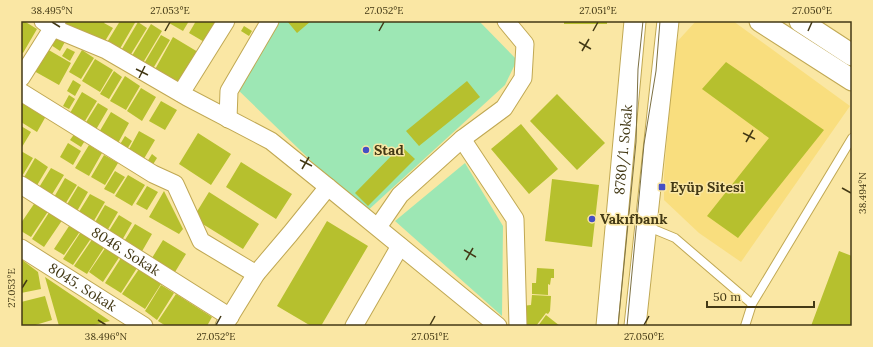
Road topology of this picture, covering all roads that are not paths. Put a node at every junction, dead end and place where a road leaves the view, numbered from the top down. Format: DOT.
graph roads {
  1 [pos="226,21"];
  2 [pos="270,21"];
  3 [pos="506,21"];
  4 [pos="635,21"];
  5 [pos="800,21"];
  6 [pos="51,23"];
  7 [pos="764,24"];
  8 [pos="671,25"];
  9 [pos="852,55"];
  10 [pos="21,78"];
  11 [pos="852,80"];
  12 [pos="21,92"];
  13 [pos="180,93"];
  14 [pos="228,120"];
  15 [pos="852,138"];
  16 [pos="462,139"];
  17 [pos="21,185"];
  18 [pos="328,187"];
  19 [pos="645,225"];
  20 [pos="378,227"];
  21 [pos="400,246"];
  22 [pos="21,248"];
  23 [pos="256,274"];
  24 [pos="752,304"];
  25 [pos="227,322"];
  26 [pos="144,326"];
  27 [pos="354,326"];
  28 [pos="498,326"];
  29 [pos="518,326"];
  30 [pos="607,326"];
  31 [pos="635,326"];
  32 [pos="745,326"];
  1 -- 13 [label="street"];
  2 -- 14 [label="street"];
  3 -- 16 [label="street"];
  4 -- 30 [label="street, 8780/1. Sokak"];
  5 -- 9 [label="street"];
  6 -- 10 [label="street"];
  6 -- 13 [label="street"];
  7 -- 11 [label="street"];
  8 -- 19 [label="street"];
  12 -- 23 [label="street"];
  13 -- 14 [label="street"];
  14 -- 18 [label="street"];
  15 -- 24 [label="lane"];
  16 -- 20 [label="street"];
  16 -- 29 [label="street"];
  17 -- 25 [label="street, 8046. Sokak"];
  18 -- 20 [label="street"];
  18 -- 23 [label="street"];
  19 -- 24 [label="lane"];
  19 -- 31 [label="street"];
  20 -- 21 [label="street"];
  21 -- 27 [label="street"];
  21 -- 28 [label="street"];
  22 -- 26 [label="street, 8045. Sokak"];
  23 -- 25 [label="street"];
  24 -- 32 [label="lane"];
}
